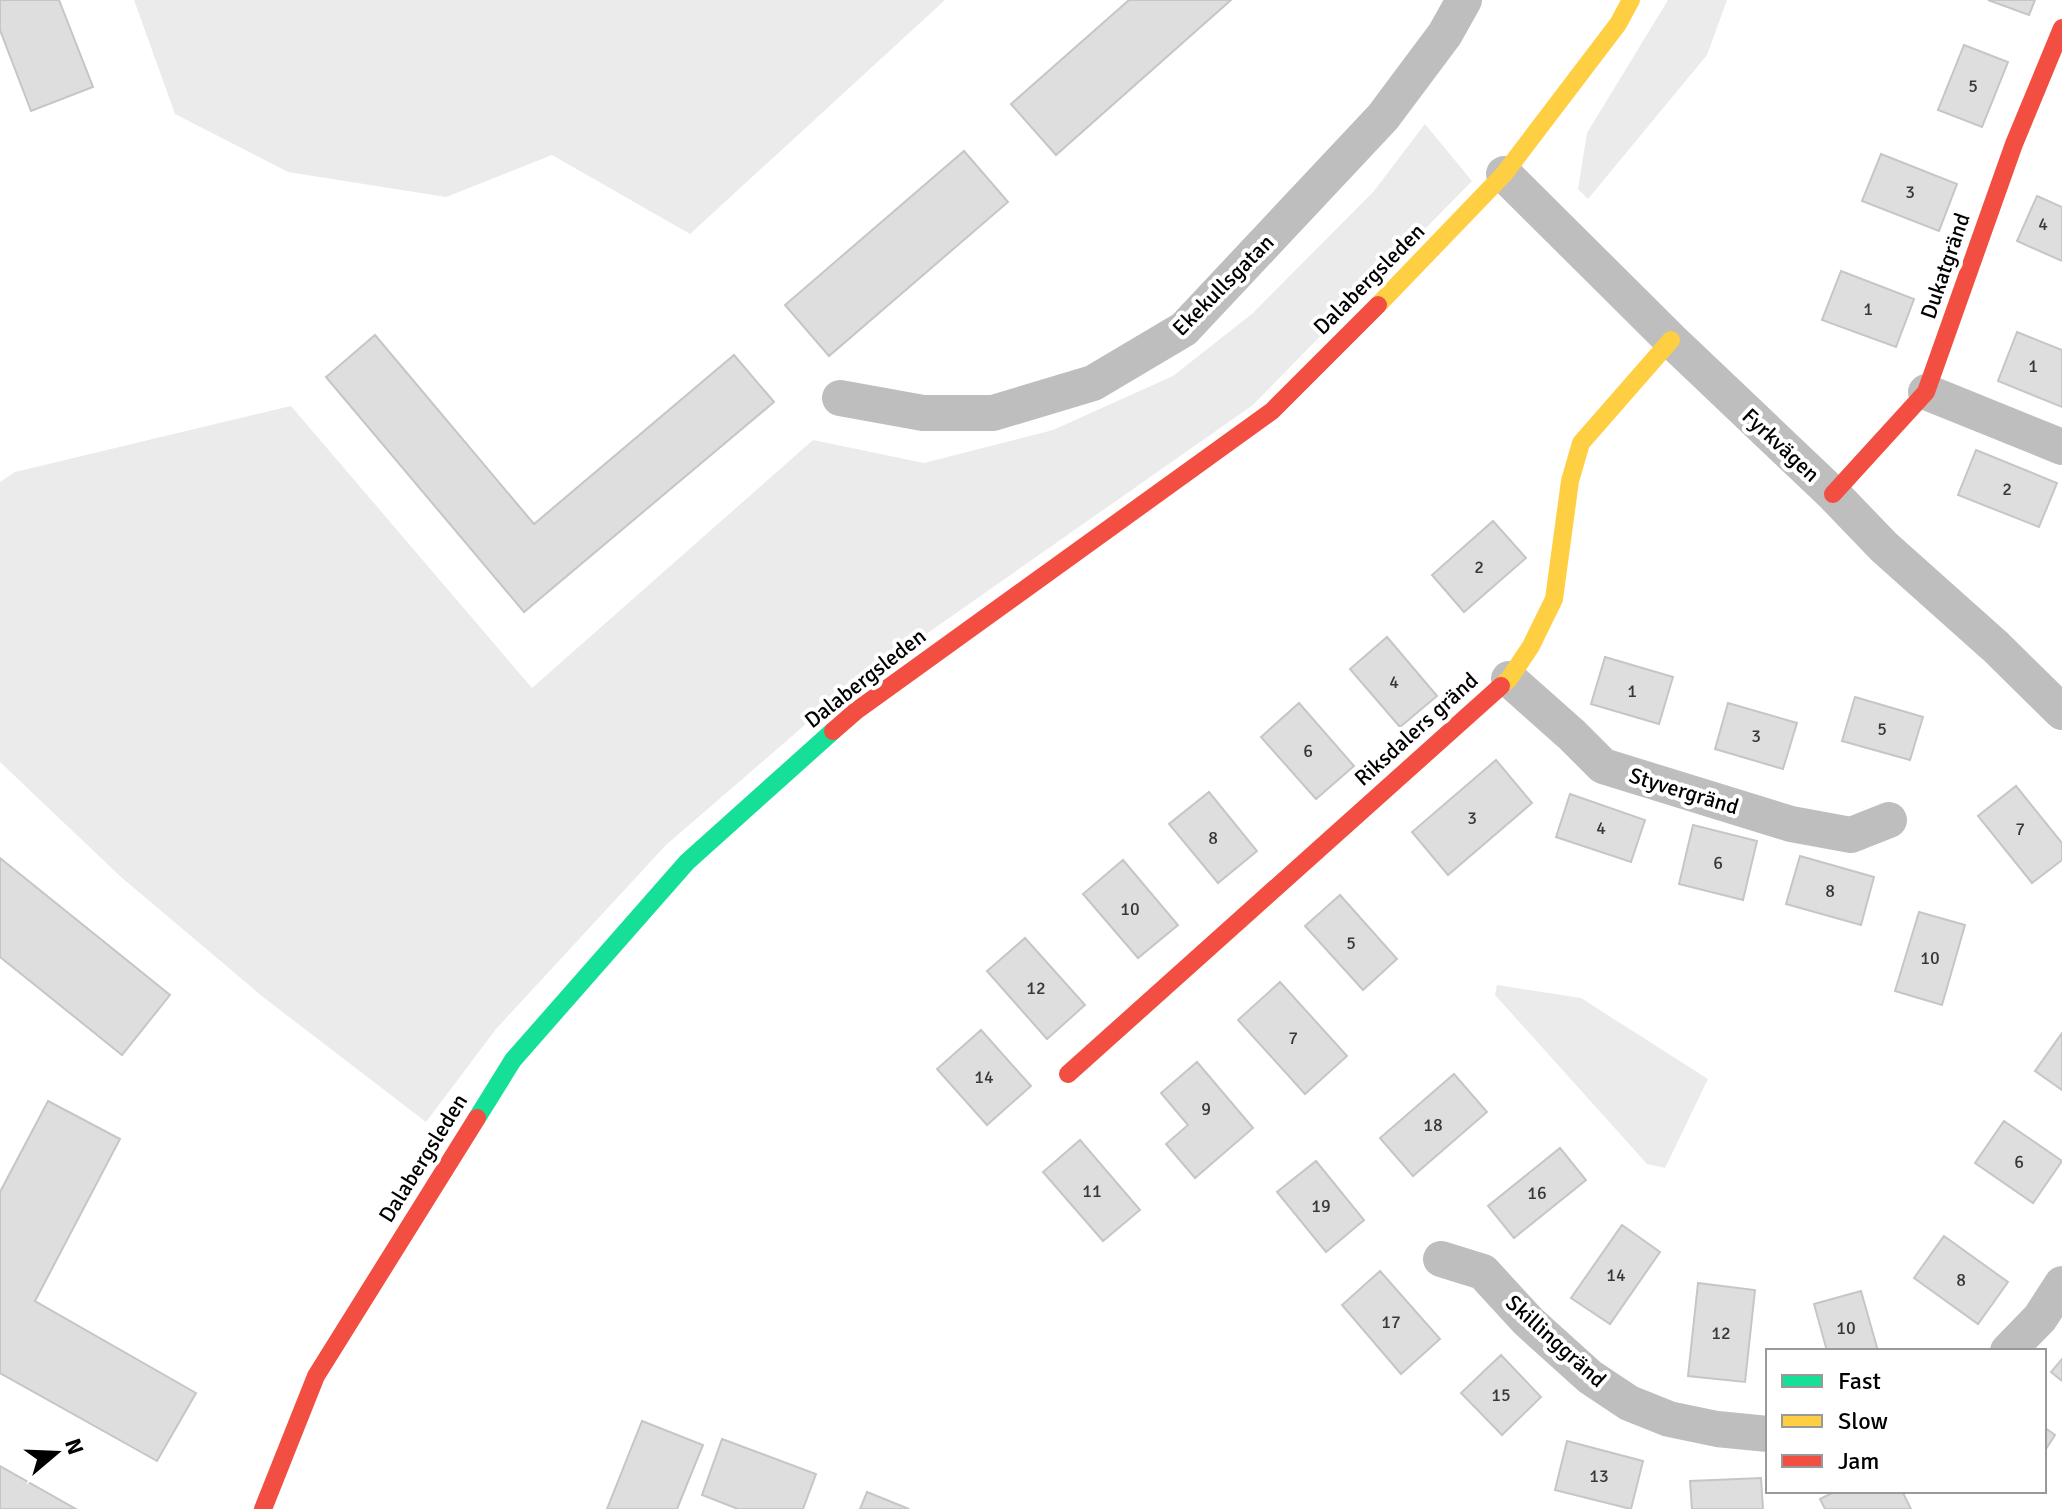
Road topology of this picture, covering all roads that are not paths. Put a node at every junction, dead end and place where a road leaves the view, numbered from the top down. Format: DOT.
graph roads {
  1 [pos="1464,0"];
  2 [pos="1631,0"];
  3 [pos="2062,28"];
  4 [pos="1504,174"];
  5 [pos="1671,340"];
  6 [pos="1926,392"];
  7 [pos="840,398"];
  8 [pos="2062,447"];
  9 [pos="1833,494"];
  10 [pos="1509,679"];
  11 [pos="2062,712"];
  12 [pos="1889,820"];
  13 [pos="1068,1074"];
  14 [pos="1441,1259"];
  15 [pos="2062,1284"];
  16 [pos="2010,1349"];
  17 [pos="1766,1434"];
  18 [pos="263,1509"];
  1 -- 7 [label="street, Ekekullsgatan"];
  2 -- 4 [label="street, Dalabergsleden"];
  3 -- 6 [label="street, Dukatgränd"];
  4 -- 5 [label="street, Fyrkvägen"];
  4 -- 18 [label="street, Dalabergsleden"];
  5 -- 9 [label="street, Fyrkvägen"];
  5 -- 10 [label="street, Riksdalers gränd"];
  6 -- 8 [label="street"];
  6 -- 9 [label="street, Dukatgränd"];
  9 -- 11 [label="street, Fyrkvägen"];
  10 -- 12 [label="street, Styvergränd"];
  10 -- 13 [label="street, Riksdalers gränd"];
  14 -- 17 [label="street, Skillinggränd"];
  15 -- 16 [label="street"];
}
